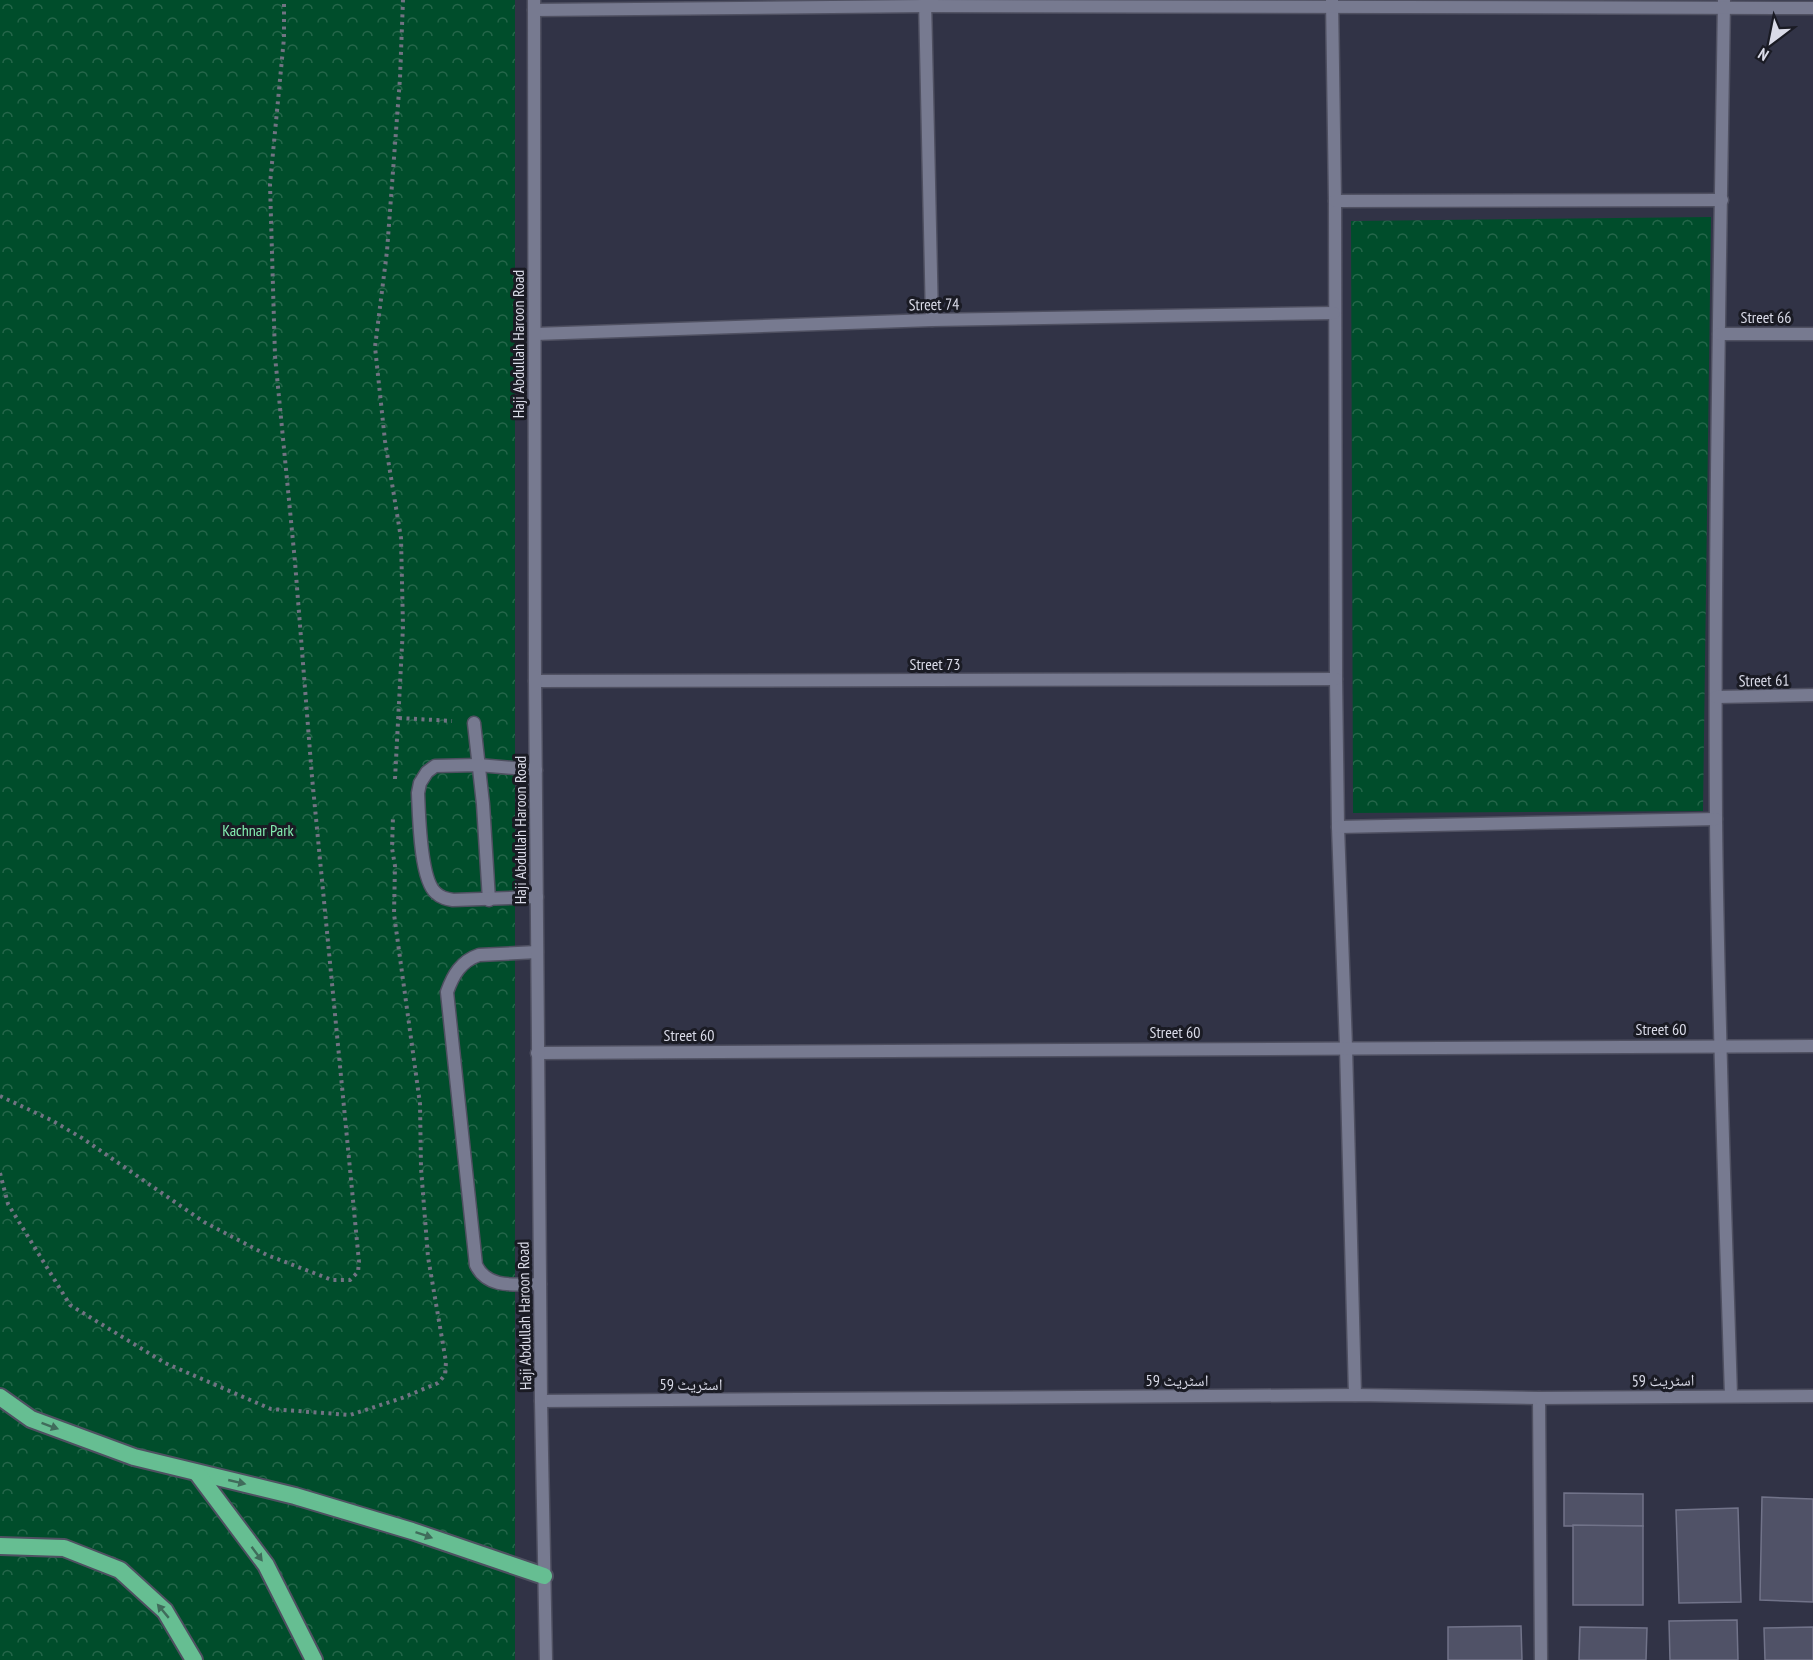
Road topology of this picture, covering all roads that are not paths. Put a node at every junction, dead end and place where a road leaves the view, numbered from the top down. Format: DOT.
graph roads {
  1 [pos="925,3"];
  2 [pos="1332,4"];
  3 [pos="1724,4"];
  4 [pos="534,5"];
  5 [pos="1813,8"];
  6 [pos="1722,200"];
  7 [pos="1335,201"];
  8 [pos="1334,313"];
  9 [pos="932,320"];
  10 [pos="1719,333"];
  11 [pos="1813,333"];
  12 [pos="535,334"];
  13 [pos="1336,680"];
  14 [pos="535,681"];
  15 [pos="1813,695"];
  16 [pos="1716,697"];
  17 [pos="474,723"];
  18 [pos="478,765"];
  19 [pos="536,770"];
  20 [pos="1716,819"];
  21 [pos="1338,827"];
  22 [pos="537,897"];
  23 [pos="489,900"];
  24 [pos="537,952"];
  25 [pos="1719,1046"];
  26 [pos="1813,1046"];
  27 [pos="1346,1047"];
  28 [pos="537,1053"];
  29 [pos="540,1284"];
  30 [pos="1355,1395"];
  31 [pos="1813,1395"];
  32 [pos="1731,1396"];
  33 [pos="0,1397"];
  34 [pos="1539,1398"];
  35 [pos="541,1401"];
  36 [pos="197,1473"];
  37 [pos="0,1546"];
  38 [pos="544,1576"];
  39 [pos="194,1660"];
  40 [pos="314,1660"];
  41 [pos="546,1660"];
  42 [pos="1541,1660"];
  1 -- 2 [label="street"];
  1 -- 4 [label="street"];
  1 -- 9 [label="street"];
  2 -- 3 [label="street"];
  2 -- 7 [label="street"];
  3 -- 5 [label="street"];
  3 -- 6 [label="street"];
  4 -- 12 [label="street, Haji Abdullah Haroon Road"];
  6 -- 7 [label="street"];
  6 -- 10 [label="street"];
  7 -- 8 [label="street"];
  8 -- 9 [label="street, Street 74"];
  8 -- 13 [label="street"];
  9 -- 12 [label="street, Street 74"];
  10 -- 11 [label="street, Street 66"];
  10 -- 16 [label="street"];
  12 -- 14 [label="street, Haji Abdullah Haroon Road"];
  13 -- 14 [label="street, Street 73"];
  13 -- 21 [label="street"];
  14 -- 19 [label="street, Haji Abdullah Haroon Road"];
  15 -- 16 [label="street, Street 61"];
  16 -- 20 [label="street"];
  17 -- 18 [label="street"];
  18 -- 19 [label="street"];
  18 -- 23 [label="street"];
  18 -- 23 [label="street"];
  19 -- 22 [label="street, Haji Abdullah Haroon Road"];
  20 -- 21 [label="street"];
  20 -- 25 [label="street"];
  21 -- 27 [label="street"];
  22 -- 23 [label="street"];
  22 -- 24 [label="street, Haji Abdullah Haroon Road"];
  24 -- 28 [label="street, Haji Abdullah Haroon Road"];
  24 -- 29 [label="street"];
  25 -- 26 [label="street, Street 60"];
  25 -- 27 [label="street, Street 60"];
  25 -- 32 [label="street"];
  27 -- 28 [label="street, Street 60"];
  27 -- 30 [label="street"];
  28 -- 29 [label="street, Haji Abdullah Haroon Road"];
  29 -- 35 [label="street, Haji Abdullah Haroon Road"];
  30 -- 34 [label="street, اسٹریٹ 59"];
  30 -- 35 [label="street, اسٹریٹ 59"];
  31 -- 32 [label="street, اسٹریٹ 59"];
  32 -- 34 [label="street, اسٹریٹ 59"];
  33 -- 36 [label="highway, one-way"];
  34 -- 42 [label="street"];
  35 -- 38 [label="street, Haji Abdullah Haroon Road"];
  36 -- 38 [label="highway, one-way"];
  36 -- 40 [label="highway, one-way"];
  39 -- 37 [label="highway, one-way"];
  38 -- 41 [label="street, Haji Abdullah Haroon Road"];
}
